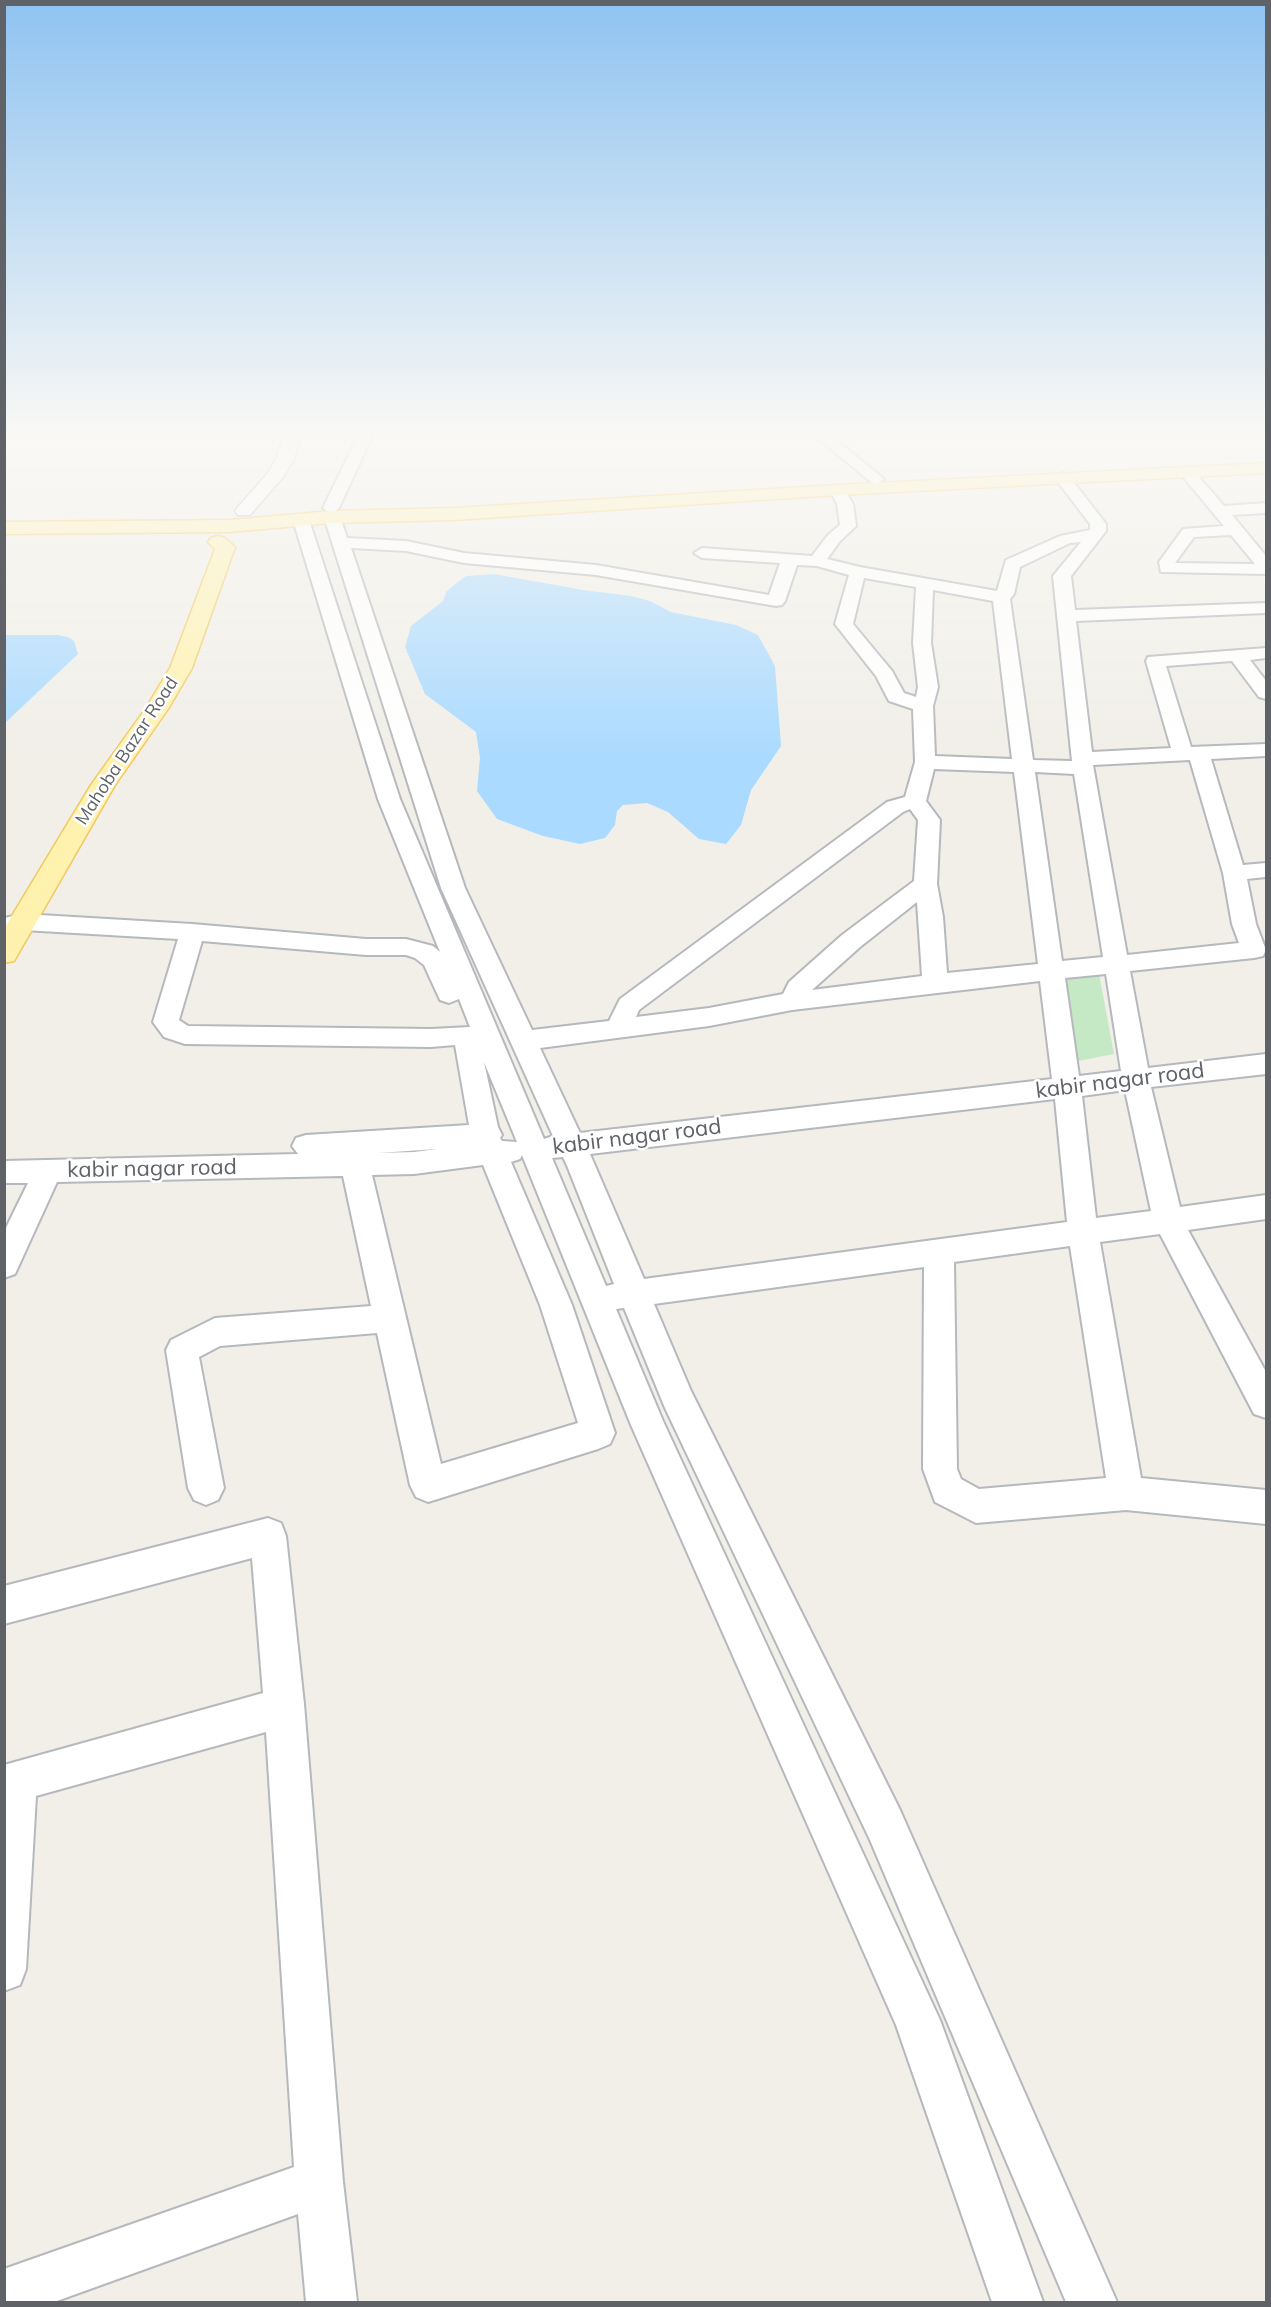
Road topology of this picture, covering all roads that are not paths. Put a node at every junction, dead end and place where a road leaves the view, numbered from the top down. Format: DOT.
graph roads {
  1 [pos="224,542"];
  2 [pos="308,542"];
  3 [pos="831,542"];
  4 [pos="1060,542"];
  5 [pos="1089,542"];
  6 [pos="1182,542"];
  7 [pos="1246,542"];
  8 [pos="341,543"];
  9 [pos="1266,544"];
  10 [pos="1249,545"];
  11 [pos="702,553"];
  12 [pos="790,560"];
  13 [pos="817,561"];
  14 [pos="1266,567"];
  15 [pos="860,572"];
  16 [pos="925,584"];
  17 [pos="1001,597"];
  18 [pos="1266,608"];
  19 [pos="1066,616"];
  20 [pos="1266,653"];
  21 [pos="1237,655"];
  22 [pos="1266,693"];
  23 [pos="923,706"];
  24 [pos="1266,750"];
  25 [pos="1191,754"];
  26 [pos="925,762"];
  27 [pos="1083,764"];
  28 [pos="1024,766"];
  29 [pos="915,801"];
  30 [pos="1266,870"];
  31 [pos="1234,873"];
  32 [pos="925,884"];
  33 [pos="10,920"];
  34 [pos="192,932"];
  35 [pos="1260,949"];
  36 [pos="4,954"];
  37 [pos="1116,965"];
  38 [pos="1050,971"];
  39 [pos="936,983"];
  40 [pos="792,1001"];
  41 [pos="618,1028"];
  42 [pos="466,1035"];
  43 [pos="523,1041"];
  44 [pos="1266,1048"];
  45 [pos="1266,1064"];
  46 [pos="1134,1072"];
  47 [pos="1066,1079"];
  48 [pos="567,1137"];
  49 [pos="529,1140"];
  50 [pos="489,1143"];
  51 [pos="4,1156"];
  52 [pos="355,1164"];
  53 [pos="48,1171"];
  54 [pos="4,1172"];
  55 [pos="1266,1207"];
  56 [pos="1168,1221"];
  57 [pos="1083,1231"];
  58 [pos="939,1253"];
  59 [pos="4,1265"];
  60 [pos="634,1294"];
  61 [pos="596,1299"];
  62 [pos="556,1305"];
  63 [pos="388,1318"];
  64 [pos="1266,1402"];
  65 [pos="206,1488"];
  66 [pos="1126,1493"];
  67 [pos="1266,1507"];
  68 [pos="4,1605"];
  69 [pos="264,1713"];
  70 [pos="4,1969"];
  71 [pos="319,2182"];
  72 [pos="4,2295"];
  73 [pos="331,2302"];
  74 [pos="1017,2302"];
  75 [pos="1092,2302"];
  1 -- 33 [label="main road, Mahoba Bazar Road"];
  2 -- 49 [label="street"];
  3 -- 13 [label="street"];
  4 -- 17 [label="street"];
  5 -- 19 [label="street"];
  6 -- 14 [label="street"];
  7 -- 10 [label="street"];
  8 -- 12 [label="street"];
  8 -- 43 [label="street"];
  9 -- 10 [label="street"];
  10 -- 14 [label="street"];
  11 -- 12 [label="street"];
  12 -- 13 [label="street"];
  13 -- 15 [label="street"];
  15 -- 16 [label="street"];
  15 -- 23 [label="street"];
  16 -- 17 [label="street"];
  16 -- 23 [label="street"];
  17 -- 28 [label="street"];
  18 -- 19 [label="street"];
  19 -- 27 [label="street"];
  20 -- 21 [label="street"];
  21 -- 22 [label="street"];
  21 -- 25 [label="street"];
  23 -- 26 [label="street"];
  24 -- 25 [label="street"];
  25 -- 27 [label="street"];
  25 -- 31 [label="street"];
  26 -- 28 [label="street"];
  26 -- 29 [label="street"];
  27 -- 28 [label="street"];
  27 -- 37 [label="street"];
  28 -- 38 [label="street"];
  29 -- 32 [label="street"];
  29 -- 41 [label="street"];
  30 -- 31 [label="street"];
  31 -- 35 [label="street"];
  32 -- 39 [label="street"];
  32 -- 40 [label="street"];
  33 -- 34 [label="street"];
  33 -- 36 [label="main road, Mahoba Bazar Road"];
  34 -- 42 [label="street"];
  34 -- 42 [label="street"];
  35 -- 37 [label="street"];
  37 -- 38 [label="street"];
  37 -- 46 [label="street"];
  38 -- 39 [label="street"];
  38 -- 47 [label="street"];
  39 -- 40 [label="street"];
  40 -- 41 [label="street"];
  41 -- 43 [label="street"];
  42 -- 50 [label="street"];
  43 -- 48 [label="street"];
  44 -- 46 [label="street"];
  45 -- 46 [label="street, kabir nagar road"];
  46 -- 47 [label="street, kabir nagar road"];
  46 -- 56 [label="street"];
  47 -- 48 [label="street, kabir nagar road"];
  47 -- 57 [label="street"];
  48 -- 49 [label="street, kabir nagar road"];
  48 -- 60 [label="street"];
  49 -- 50 [label="street, kabir nagar road"];
  49 -- 61 [label="street"];
  50 -- 51 [label="street"];
  50 -- 52 [label="street, kabir nagar road"];
  50 -- 62 [label="street"];
  52 -- 53 [label="street, kabir nagar road"];
  52 -- 63 [label="street"];
  53 -- 54 [label="street, kabir nagar road"];
  53 -- 59 [label="street"];
  55 -- 56 [label="street"];
  56 -- 57 [label="street"];
  56 -- 64 [label="street"];
  57 -- 58 [label="street"];
  57 -- 66 [label="street"];
  58 -- 60 [label="street"];
  58 -- 66 [label="street"];
  60 -- 61 [label="street"];
  60 -- 75 [label="street"];
  61 -- 62 [label="street"];
  61 -- 74 [label="street"];
  62 -- 63 [label="street"];
  63 -- 65 [label="street"];
  66 -- 67 [label="street"];
  68 -- 71 [label="street"];
  69 -- 70 [label="street"];
  71 -- 72 [label="street"];
  71 -- 73 [label="street"];
}
